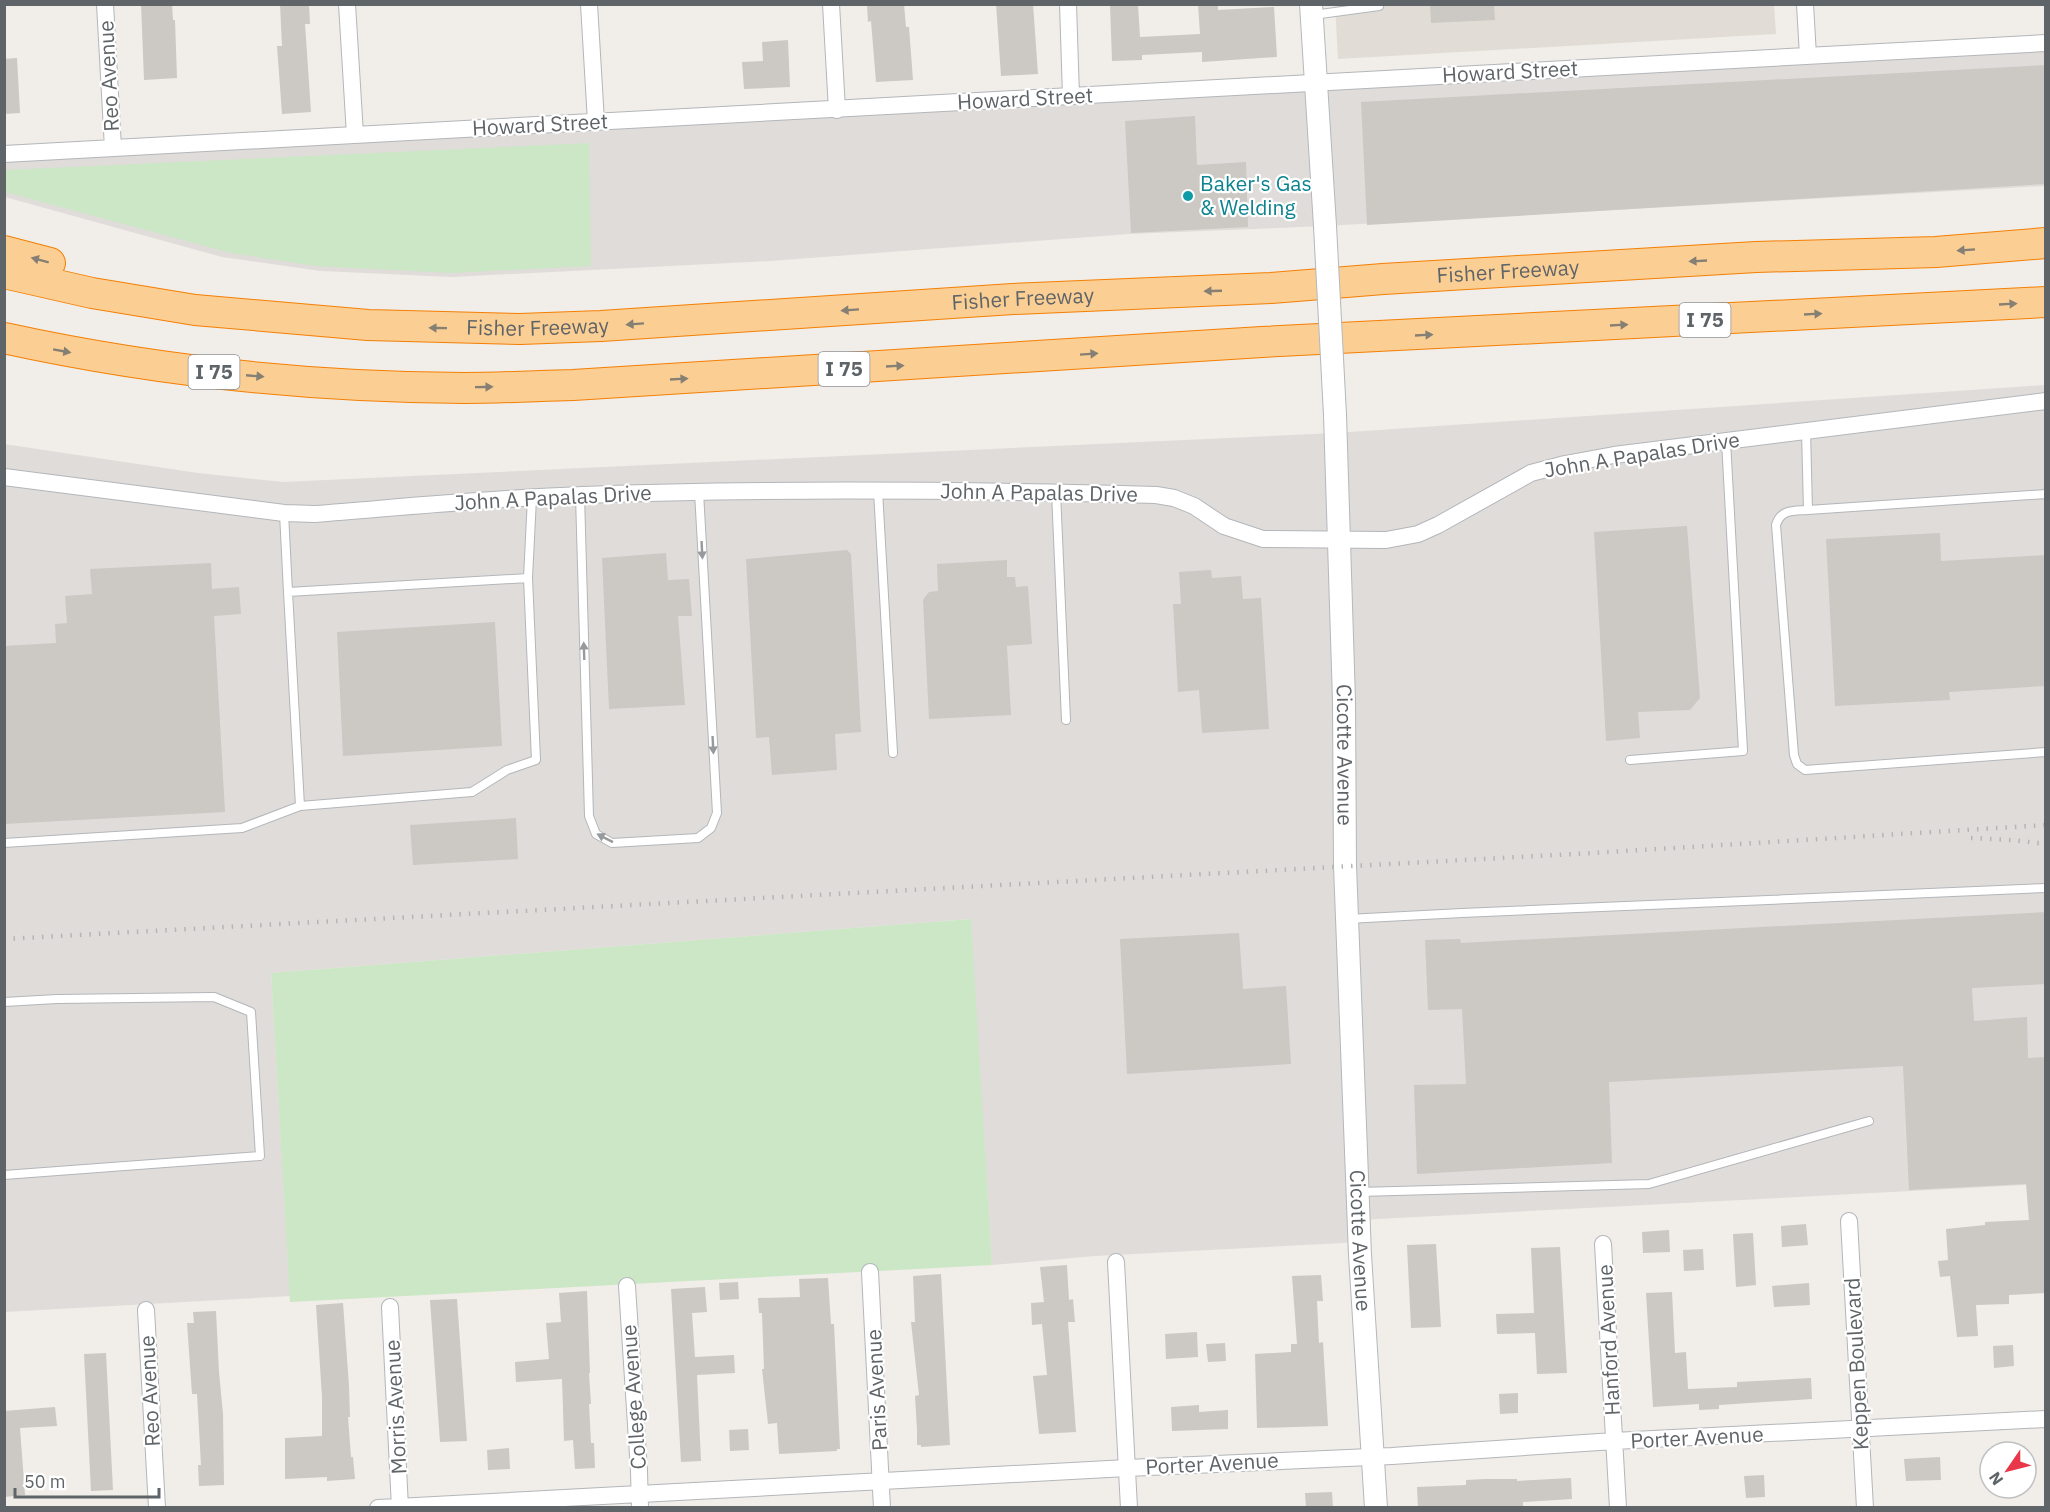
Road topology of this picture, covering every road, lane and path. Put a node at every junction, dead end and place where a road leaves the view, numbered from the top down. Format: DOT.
graph roads {
  1 [pos="105,4"];
  2 [pos="347,4"];
  3 [pos="589,4"];
  4 [pos="831,4"];
  5 [pos="1068,4"];
  6 [pos="1805,4"];
  7 [pos="1379,5"];
  8 [pos="1312,10"];
  9 [pos="2046,43"];
  10 [pos="1808,56"];
  11 [pos="1315,83"];
  12 [pos="1071,96"];
  13 [pos="837,110"];
  14 [pos="596,122"];
  15 [pos="355,135"];
  16 [pos="113,148"];
  17 [pos="4,154"];
  18 [pos="2046,243"];
  19 [pos="4,251"];
  20 [pos="4,273"];
  21 [pos="2046,302"];
  22 [pos="195,310"];
  23 [pos="4,338"];
  24 [pos="2046,401"];
  25 [pos="1806,431"];
  26 [pos="1726,441"];
  27 [pos="4,477"];
  28 [pos="878,491"];
  29 [pos="699,492"];
  30 [pos="1056,492"];
  31 [pos="2046,494"];
  32 [pos="580,495"];
  33 [pos="532,498"];
  34 [pos="1809,510"];
  35 [pos="284,513"];
  36 [pos="1340,540"];
  37 [pos="528,578"];
  38 [pos="288,592"];
  39 [pos="1066,720"];
  40 [pos="2046,752"];
  41 [pos="893,753"];
  42 [pos="1630,760"];
  43 [pos="300,806"];
  44 [pos="4,843"];
  45 [pos="2046,888"];
  46 [pos="1347,919"];
  47 [pos="4,1002"];
  48 [pos="1869,1121"];
  49 [pos="4,1175"];
  50 [pos="1358,1192"];
  51 [pos="1849,1221"];
  52 [pos="1603,1244"];
  53 [pos="1116,1262"];
  54 [pos="870,1272"];
  55 [pos="627,1286"];
  56 [pos="390,1307"];
  57 [pos="146,1310"];
  58 [pos="2046,1419"];
  59 [pos="1861,1430"];
  60 [pos="1614,1441"];
  61 [pos="1371,1456"];
  62 [pos="1127,1468"];
  63 [pos="881,1481"];
  64 [pos="639,1501"];
  65 [pos="400,1507"];
  66 [pos="157,1508"];
  67 [pos="378,1508"];
  68 [pos="882,1508"];
  69 [pos="1128,1508"];
  70 [pos="1376,1508"];
  71 [pos="1618,1508"];
  72 [pos="1865,1508"];
  1 -- 16 [label="street, Reo Avenue"];
  2 -- 15 [label="street"];
  3 -- 14 [label="street"];
  4 -- 13 [label="street"];
  5 -- 12 [label="street"];
  6 -- 10 [label="street"];
  7 -- 8 [label="lane"];
  8 -- 11 [label="street, Cicotte Avenue"];
  9 -- 10 [label="street, Howard Street"];
  10 -- 11 [label="street, Howard Street"];
  11 -- 12 [label="street, Howard Street"];
  11 -- 36 [label="street, Cicotte Avenue, bridge"];
  12 -- 13 [label="street, Howard Street"];
  13 -- 14 [label="street, Howard Street"];
  14 -- 15 [label="street, Howard Street"];
  15 -- 16 [label="street, Howard Street"];
  16 -- 17 [label="street, Howard Street"];
  18 -- 22 [label="highway, Fisher Freeway, one-way"];
  22 -- 19 [label="highway, one-way"];
  20 -- 22 [label="highway, Fisher Freeway"];
  23 -- 21 [label="highway, I 75, one-way"];
  24 -- 25 [label="street, John A Papalas Drive"];
  25 -- 26 [label="street, John A Papalas Drive"];
  25 -- 34 [label="lane"];
  26 -- 36 [label="street, John A Papalas Drive"];
  26 -- 42 [label="lane"];
  27 -- 35 [label="street, John A Papalas Drive"];
  28 -- 29 [label="street, John A Papalas Drive"];
  28 -- 30 [label="street, John A Papalas Drive"];
  28 -- 41 [label="lane"];
  29 -- 32 [label="street, John A Papalas Drive"];
  29 -- 32 [label="lane, one-way"];
  30 -- 36 [label="street, John A Papalas Drive"];
  30 -- 39 [label="lane"];
  31 -- 34 [label="lane"];
  32 -- 33 [label="street, John A Papalas Drive"];
  33 -- 35 [label="street, John A Papalas Drive"];
  33 -- 37 [label="lane"];
  34 -- 40 [label="lane"];
  35 -- 38 [label="lane"];
  36 -- 46 [label="street, Cicotte Avenue"];
  37 -- 38 [label="lane"];
  37 -- 43 [label="lane"];
  38 -- 43 [label="lane"];
  43 -- 44 [label="lane"];
  45 -- 46 [label="lane"];
  46 -- 50 [label="street, Cicotte Avenue"];
  47 -- 49 [label="lane"];
  48 -- 50 [label="lane"];
  50 -- 61 [label="street, Cicotte Avenue"];
  51 -- 59 [label="street, Keppen Boulevard"];
  52 -- 60 [label="street, Hanford Avenue"];
  53 -- 62 [label="street"];
  54 -- 63 [label="street, Paris Avenue"];
  55 -- 64 [label="street, College Avenue"];
  56 -- 65 [label="street, Morris Avenue"];
  57 -- 66 [label="street, Reo Avenue"];
  58 -- 59 [label="street, Porter Avenue"];
  59 -- 60 [label="street, Porter Avenue"];
  59 -- 72 [label="street, Keppen Boulevard"];
  60 -- 61 [label="street, Porter Avenue"];
  60 -- 71 [label="street, Hanford Avenue"];
  61 -- 62 [label="street, Porter Avenue"];
  61 -- 70 [label="street, Cicotte Avenue"];
  62 -- 63 [label="street, Porter Avenue"];
  62 -- 69 [label="street"];
  63 -- 64 [label="street, Porter Avenue"];
  63 -- 68 [label="street, Paris Avenue"];
  64 -- 65 [label="street, Porter Avenue"];
  65 -- 67 [label="street, Porter Avenue"];
}
